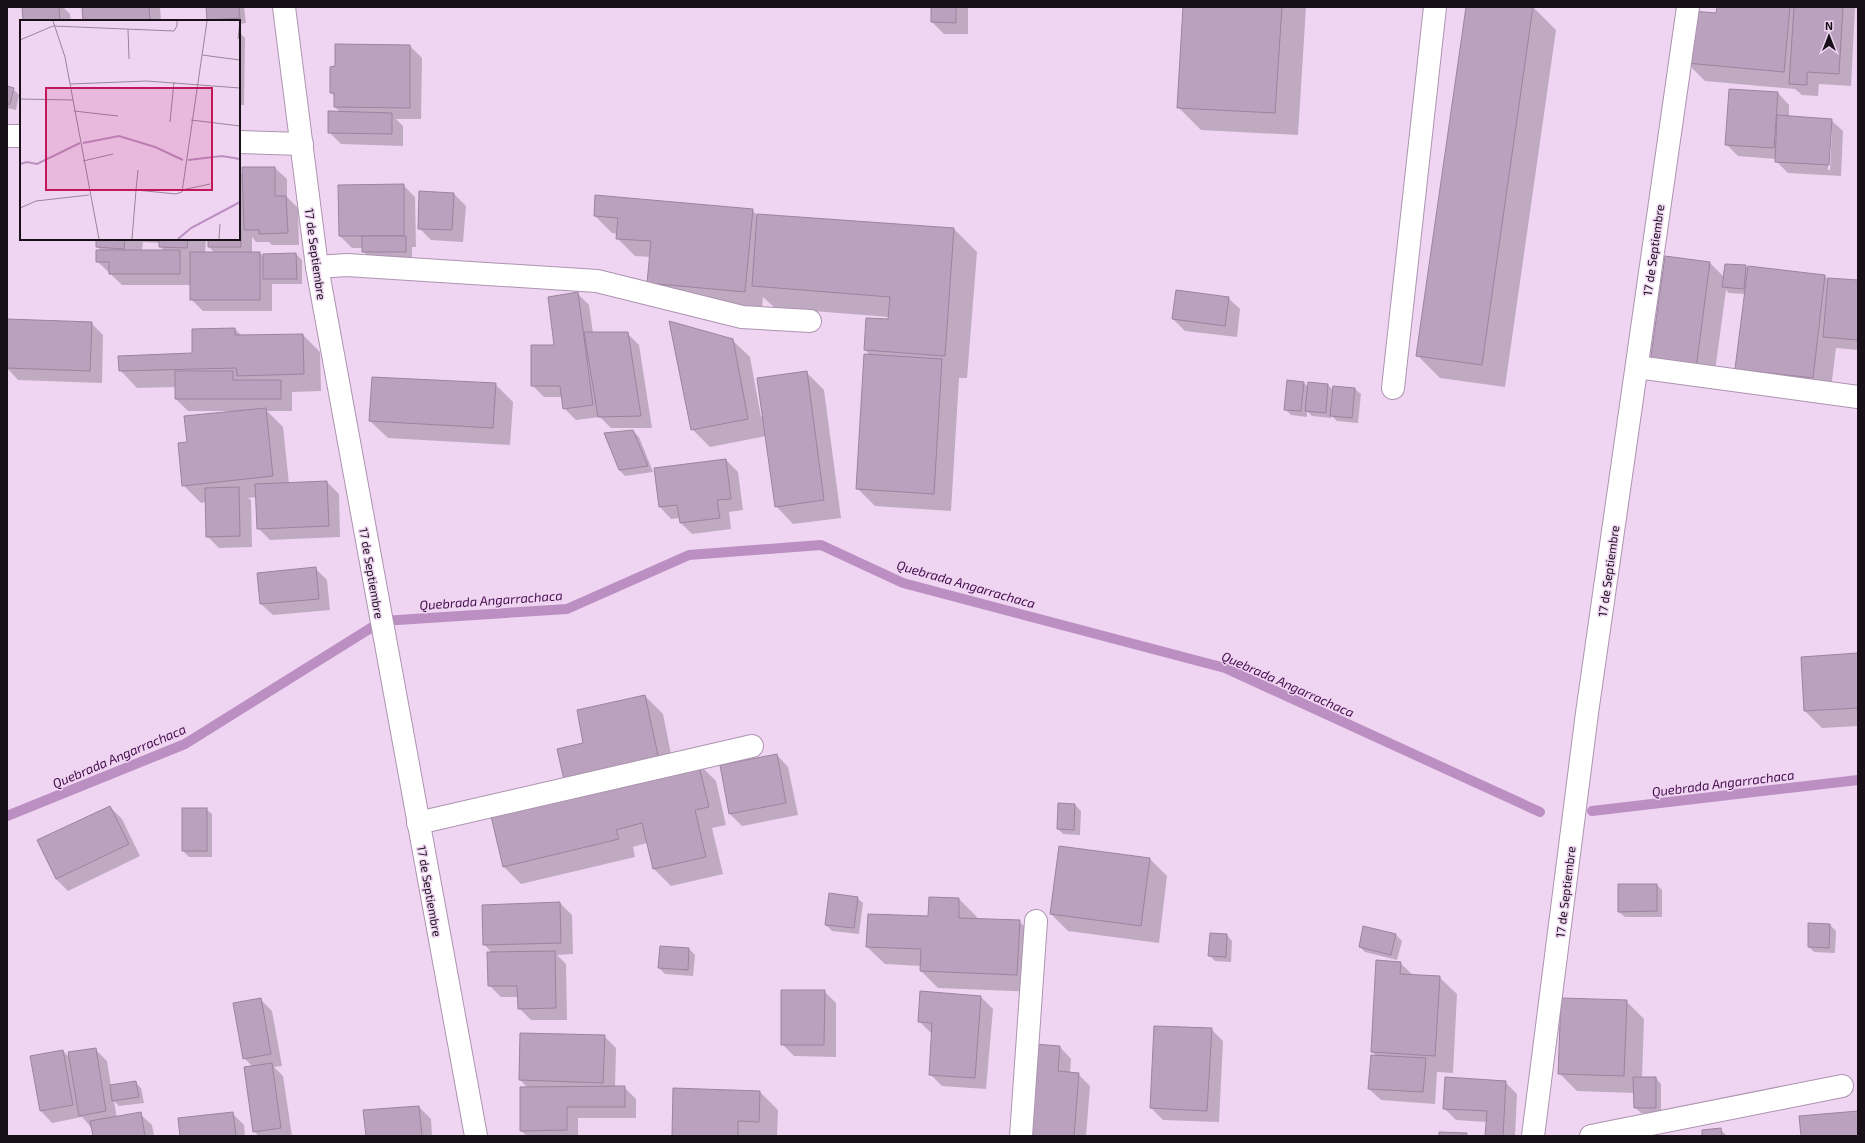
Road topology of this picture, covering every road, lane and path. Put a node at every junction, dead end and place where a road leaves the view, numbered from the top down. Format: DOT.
graph roads {
  1 [pos="284,7"];
  2 [pos="1435,7"];
  3 [pos="1688,7"];
  4 [pos="7,136"];
  5 [pos="20,136"];
  6 [pos="240,142"];
  7 [pos="302,144"];
  8 [pos="317,267"];
  9 [pos="810,321"];
  10 [pos="1637,367"];
  11 [pos="1393,388"];
  12 [pos="1858,397"];
  13 [pos="752,746"];
  14 [pos="418,823"];
  15 [pos="1036,921"];
  16 [pos="1842,1086"];
  17 [pos="476,1136"];
  18 [pos="1021,1136"];
  19 [pos="1533,1136"];
  20 [pos="1591,1136"];
  1 -- 7 [label="street, 17 de Septiembre"];
  2 -- 11 [label="street"];
  3 -- 10 [label="street, 17 de Septiembre"];
  4 -- 5 [label="street"];
  6 -- 7 [label="street"];
  7 -- 8 [label="street, 17 de Septiembre"];
  8 -- 9 [label="street"];
  8 -- 14 [label="street, 17 de Septiembre"];
  10 -- 12 [label="street"];
  10 -- 19 [label="street, 17 de Septiembre"];
  13 -- 14 [label="street"];
  14 -- 17 [label="street, 17 de Septiembre"];
  15 -- 18 [label="street"];
  16 -- 20 [label="street"];
}
